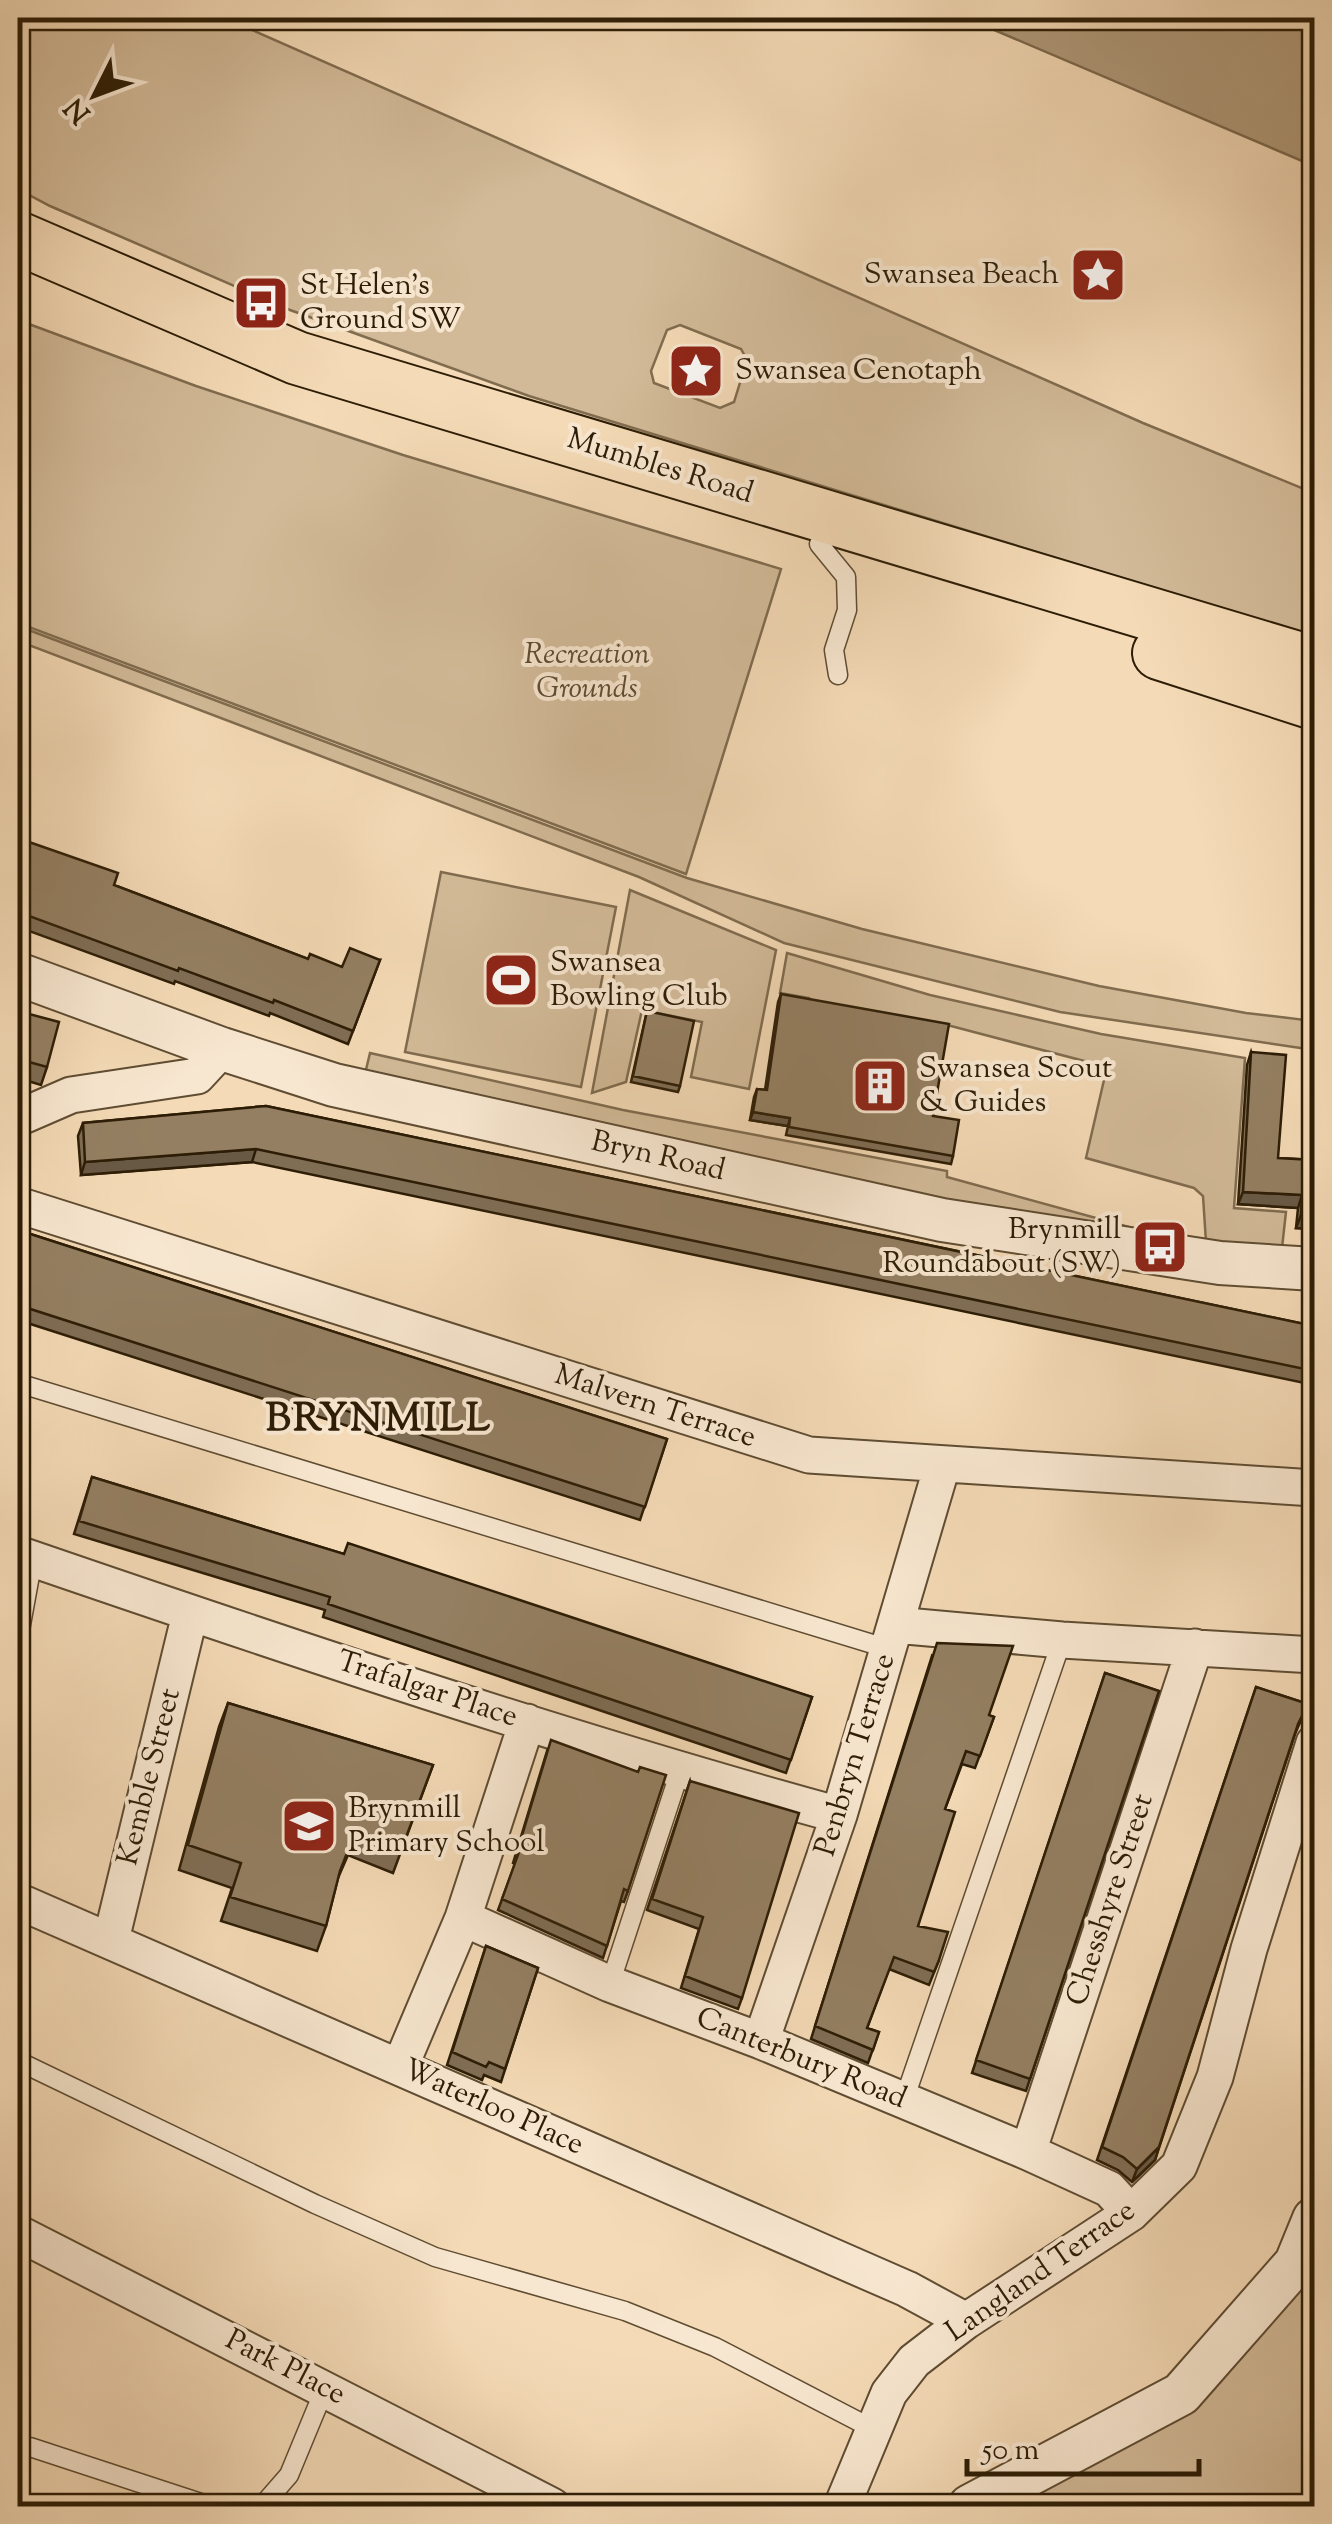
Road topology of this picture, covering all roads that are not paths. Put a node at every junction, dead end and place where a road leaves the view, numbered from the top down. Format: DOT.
graph roads {
  1 [pos="18,238"];
  2 [pos="18,276"];
  3 [pos="818,544"];
  4 [pos="1314,663"];
  5 [pos="838,675"];
  6 [pos="1314,703"];
  7 [pos="18,974"];
  8 [pos="222,1048"];
  9 [pos="18,1118"];
  10 [pos="18,1206"];
  11 [pos="1314,1270"];
  12 [pos="18,1383"];
  13 [pos="942,1466"];
  14 [pos="1314,1488"];
  15 [pos="25,1557"];
  16 [pos="190,1614"];
  17 [pos="892,1637"];
  18 [pos="1062,1640"];
  19 [pos="18,1641"];
  20 [pos="1196,1647"];
  21 [pos="1314,1655"];
  22 [pos="527,1722"];
  23 [pos="1314,1743"];
  24 [pos="680,1771"];
  25 [pos="839,1815"];
  26 [pos="18,1901"];
  27 [pos="462,1918"];
  28 [pos="110,1940"];
  29 [pos="610,1984"];
  30 [pos="761,2041"];
  31 [pos="18,2061"];
  32 [pos="400,2068"];
  33 [pos="904,2100"];
  34 [pos="1028,2152"];
  35 [pos="1131,2212"];
  36 [pos="1314,2219"];
  37 [pos="22,2245"];
  38 [pos="966,2322"];
  39 [pos="325,2388"];
  40 [pos="873,2429"];
  41 [pos="18,2447"];
  42 [pos="210,2506"];
  43 [pos="262,2506"];
  44 [pos="552,2506"];
  45 [pos="842,2506"];
  46 [pos="970,2506"];
  1 -- 4 [label="main road, Mumbles Road"];
  2 -- 3 [label="main road, Mumbles Road"];
  3 -- 5 [label="lane"];
  3 -- 6 [label="main road, Mumbles Road"];
  7 -- 8 [label="street, Bryn Road"];
  8 -- 9 [label="street"];
  8 -- 11 [label="street, Bryn Road"];
  10 -- 13 [label="street, Malvern Terrace"];
  12 -- 17 [label="lane"];
  13 -- 14 [label="street, Malvern Terrace"];
  13 -- 17 [label="street, Penbryn Terrace"];
  15 -- 16 [label="street, Trafalgar Place"];
  15 -- 19 [label="lane"];
  16 -- 22 [label="street, Trafalgar Place"];
  16 -- 28 [label="street, Kemble Street"];
  17 -- 18 [label="street"];
  17 -- 25 [label="street, Penbryn Terrace"];
  18 -- 20 [label="street"];
  18 -- 33 [label="lane"];
  20 -- 21 [label="street"];
  20 -- 34 [label="street, Chesshyre Street"];
  22 -- 24 [label="street, Trafalgar Place"];
  22 -- 27 [label="street"];
  23 -- 35 [label="street, Langland Terrace"];
  24 -- 25 [label="street, Trafalgar Place"];
  24 -- 29 [label="lane"];
  25 -- 30 [label="street, Penbryn Terrace"];
  26 -- 28 [label="street, Waterloo Place"];
  27 -- 29 [label="street, Canterbury Road"];
  27 -- 32 [label="street"];
  28 -- 32 [label="street, Waterloo Place"];
  29 -- 30 [label="street, Canterbury Road"];
  30 -- 33 [label="street, Canterbury Road"];
  31 -- 40 [label="lane"];
  32 -- 38 [label="street, Waterloo Place"];
  33 -- 34 [label="street, Canterbury Road"];
  34 -- 35 [label="street, Canterbury Road"];
  35 -- 38 [label="street, Langland Terrace"];
  36 -- 46 [label="street"];
  37 -- 39 [label="street, Park Place"];
  38 -- 40 [label="street, Langland Terrace"];
  39 -- 43 [label="lane"];
  39 -- 44 [label="street, Park Place"];
  40 -- 45 [label="street, Langland Terrace"];
  41 -- 42 [label="lane"];
}
